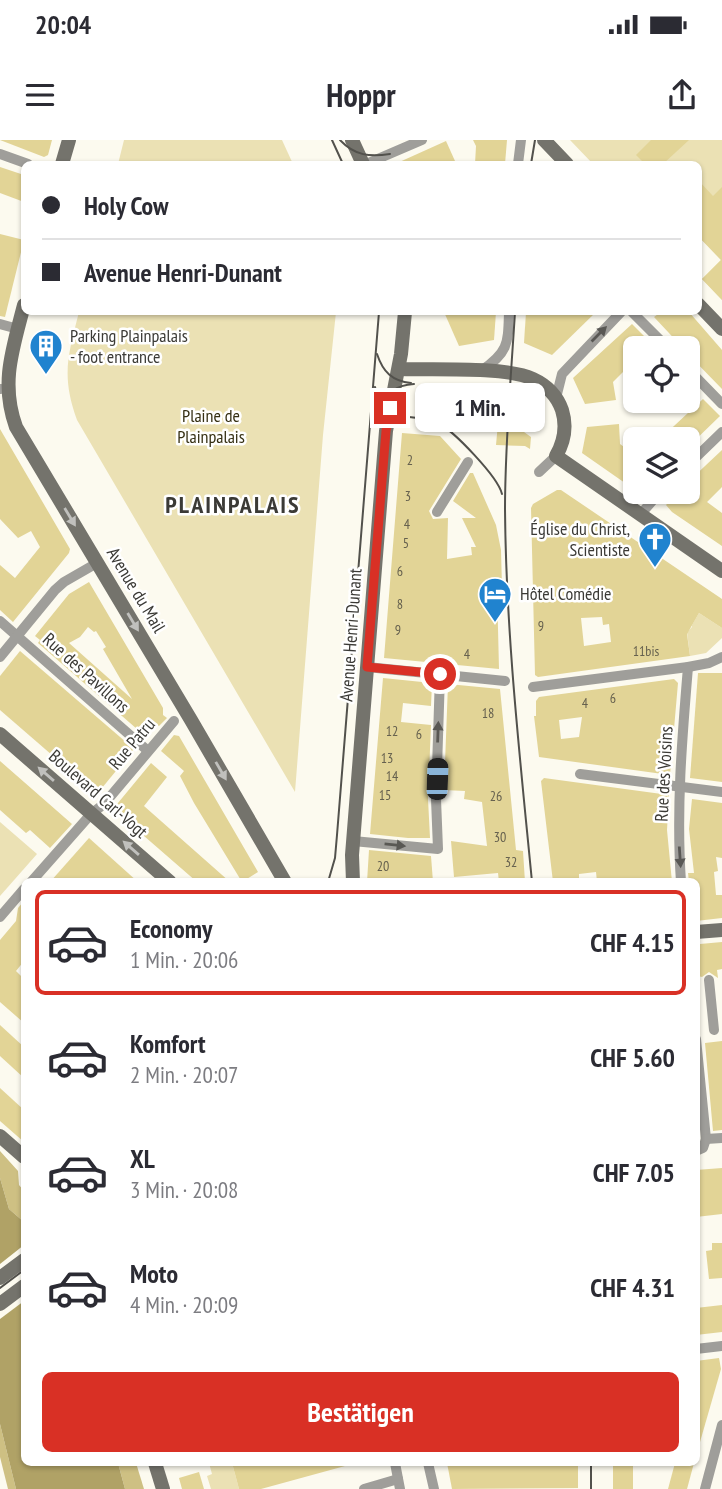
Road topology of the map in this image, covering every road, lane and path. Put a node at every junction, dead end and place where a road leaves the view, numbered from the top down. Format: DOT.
graph roads {
  1 [pos="69,140"];
  2 [pos="352,140"];
  3 [pos="422,140"];
  4 [pos="521,140"];
  5 [pos="544,140"];
  6 [pos="0,154"];
  7 [pos="63,161"];
  8 [pos="362,161"];
  9 [pos="372,161"];
  10 [pos="518,161"];
  11 [pos="564,161"];
  12 [pos="21,162"];
  13 [pos="702,308"];
  14 [pos="22,315"];
  15 [pos="405,315"];
  16 [pos="509,315"];
  17 [pos="618,315"];
  18 [pos="635,315"];
  19 [pos="0,324"];
  20 [pos="18,329"];
  21 [pos="722,329"];
  22 [pos="656,336"];
  23 [pos="399,369"];
  24 [pos="481,371"];
  25 [pos="700,381"];
  26 [pos="2,386"];
  27 [pos="556,398"];
  28 [pos="722,404"];
  29 [pos="0,426"];
  30 [pos="16,427"];
  31 [pos="722,432"];
  32 [pos="700,453"];
  33 [pos="556,456"];
  34 [pos="468,462"];
  35 [pos="539,472"];
  36 [pos="650,504"];
  37 [pos="437,512"];
  38 [pos="640,515"];
  39 [pos="97,563"];
  40 [pos="722,571"];
  41 [pos="0,621"];
  42 [pos="18,636"];
  43 [pos="0,657"];
  44 [pos="722,657"];
  45 [pos="367,667"];
  46 [pos="688,667"];
  47 [pos="440,674"];
  48 [pos="505,681"];
  49 [pos="533,687"];
  50 [pos="174,721"];
  51 [pos="0,734"];
  52 [pos="148,751"];
  53 [pos="580,774"];
  54 [pos="678,787"];
  55 [pos="722,792"];
  56 [pos="91,814"];
  57 [pos="353,841"];
  58 [pos="351,867"];
  59 [pos="35,878"];
  60 [pos="165,878"];
  61 [pos="283,878"];
  62 [pos="347,878"];
  63 [pos="352,878"];
  64 [pos="681,878"];
  65 [pos="21,892"];
  66 [pos="0,917"];
  67 [pos="722,930"];
  68 [pos="700,932"];
  69 [pos="709,980"];
  70 [pos="714,1030"];
  71 [pos="700,1078"];
  72 [pos="0,1136"];
  73 [pos="722,1138"];
  74 [pos="706,1139"];
  75 [pos="700,1149"];
  76 [pos="21,1154"];
  77 [pos="21,1262"];
  78 [pos="0,1278"];
  79 [pos="21,1288"];
  80 [pos="0,1304"];
  81 [pos="722,1346"];
  82 [pos="700,1349"];
  83 [pos="722,1425"];
  84 [pos="156,1466"];
  85 [pos="396,1466"];
  86 [pos="429,1466"];
  87 [pos="399,1484"];
  88 [pos="163,1489"];
  89 [pos="364,1489"];
  90 [pos="434,1489"];
  91 [pos="705,1489"];
  1 -- 7 [label="main road"];
  2 -- 8 [label="main road"];
  3 -- 9 [label="street"];
  4 -- 10 [label="street"];
  5 -- 11 [label="main road"];
  6 -- 12 [label="street"];
  13 -- 21 [label="main road"];
  14 -- 20 [label="main road, Avenue du Mail"];
  15 -- 23 [label="main road, Avenue Henri-Dunant"];
  16 -- 24 [label="street"];
  27 -- 17 [label="street, one-way"];
  18 -- 22 [label="street"];
  19 -- 20 [label="street"];
  20 -- 26 [label="main road, Avenue du Mail"];
  23 -- 24 [label="main road"];
  23 -- 45 [label="main road, Avenue Henri-Dunant"];
  24 -- 27 [label="main road"];
  25 -- 28 [label="street"];
  26 -- 30 [label="main road, Avenue du Mail"];
  27 -- 33 [label="main road"];
  29 -- 30 [label="main road"];
  30 -- 39 [label="main road, Avenue du Mail, one-way"];
  31 -- 32 [label="street"];
  33 -- 35 [label="street"];
  33 -- 38 [label="main road"];
  34 -- 37 [label="street"];
  36 -- 38 [label="street"];
  38 -- 40 [label="main road"];
  39 -- 42 [label="street"];
  39 -- 61 [label="main road, Avenue du Mail, one-way"];
  41 -- 42 [label="street, Rue des Pavillons"];
  42 -- 43 [label="street"];
  42 -- 52 [label="street, Rue des Pavillons"];
  44 -- 46 [label="street"];
  45 -- 47 [label="street"];
  45 -- 57 [label="main road, Avenue Henri-Dunant"];
  46 -- 49 [label="street"];
  46 -- 54 [label="street, Rue des Voisins"];
  47 -- 48 [label="street"];
  57 -- 47 [label="street, one-way"];
  50 -- 52 [label="street, Rue Patru"];
  56 -- 51 [label="main road, Boulevard Carl-Vogt, one-way"];
  52 -- 56 [label="street, Rue Patru"];
  53 -- 54 [label="street"];
  54 -- 55 [label="street"];
  54 -- 64 [label="street, Rue des Voisins, one-way"];
  56 -- 59 [label="street, Rue Patru"];
  60 -- 56 [label="main road, Boulevard Carl-Vogt, one-way"];
  57 -- 58 [label="main road, Avenue Henri-Dunant"];
  58 -- 62 [label="main road, Avenue Henri-Dunant"];
  58 -- 63 [label="main road, Avenue Henri-Dunant"];
  65 -- 66 [label="street"];
  67 -- 68 [label="main road"];
  69 -- 70 [label="street"];
  71 -- 74 [label="street"];
  72 -- 76 [label="main road"];
  73 -- 74 [label="street"];
  74 -- 75 [label="street"];
  77 -- 78 [label="main road"];
  79 -- 80 [label="main road"];
  81 -- 82 [label="street"];
  83 -- 91 [label="street"];
  84 -- 88 [label="main road"];
  85 -- 87 [label="street"];
  86 -- 90 [label="street"];
  87 -- 89 [label="street"];
}
